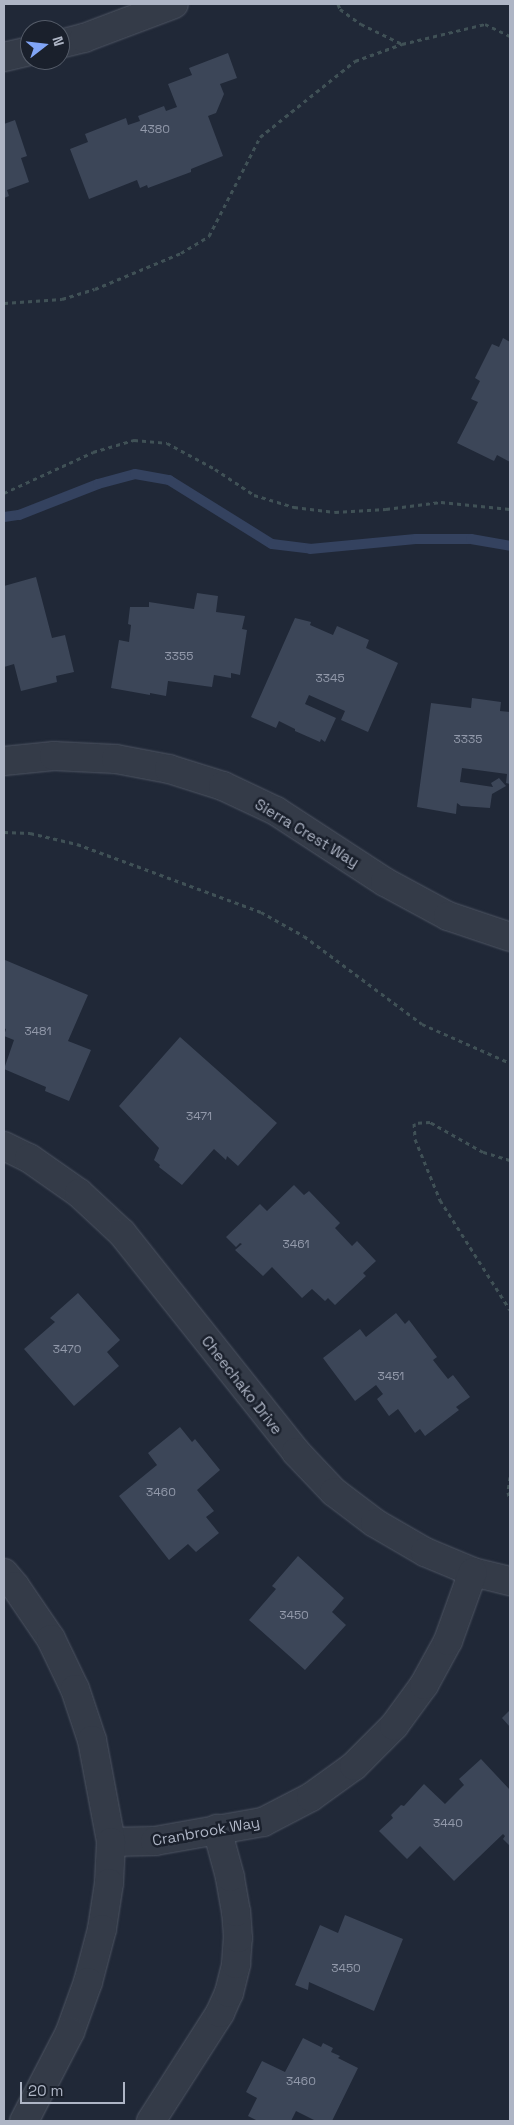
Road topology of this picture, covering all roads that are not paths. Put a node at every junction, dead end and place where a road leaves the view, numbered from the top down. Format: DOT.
graph roads {
  1 [pos="174,4"];
  2 [pos="70,41"];
  3 [pos="20,53"];
  4 [pos="4,57"];
  5 [pos="4,761"];
  6 [pos="510,937"];
  7 [pos="4,1146"];
  8 [pos="473,1572"];
  9 [pos="4,1573"];
  10 [pos="510,1581"];
  11 [pos="217,1830"];
  12 [pos="111,1842"];
  13 [pos="24,2121"];
  14 [pos="151,2121"];
  1 -- 2 [label="street"];
  3 -- 4 [label="street"];
  5 -- 6 [label="street, Sierra Crest Way"];
  7 -- 8 [label="street, Cheechako Drive"];
  8 -- 10 [label="street, Cheechako Drive"];
  8 -- 11 [label="street, Cranbrook Way"];
  9 -- 12 [label="street"];
  11 -- 12 [label="street, Cranbrook Way"];
  11 -- 14 [label="street"];
  12 -- 13 [label="street"];
}
